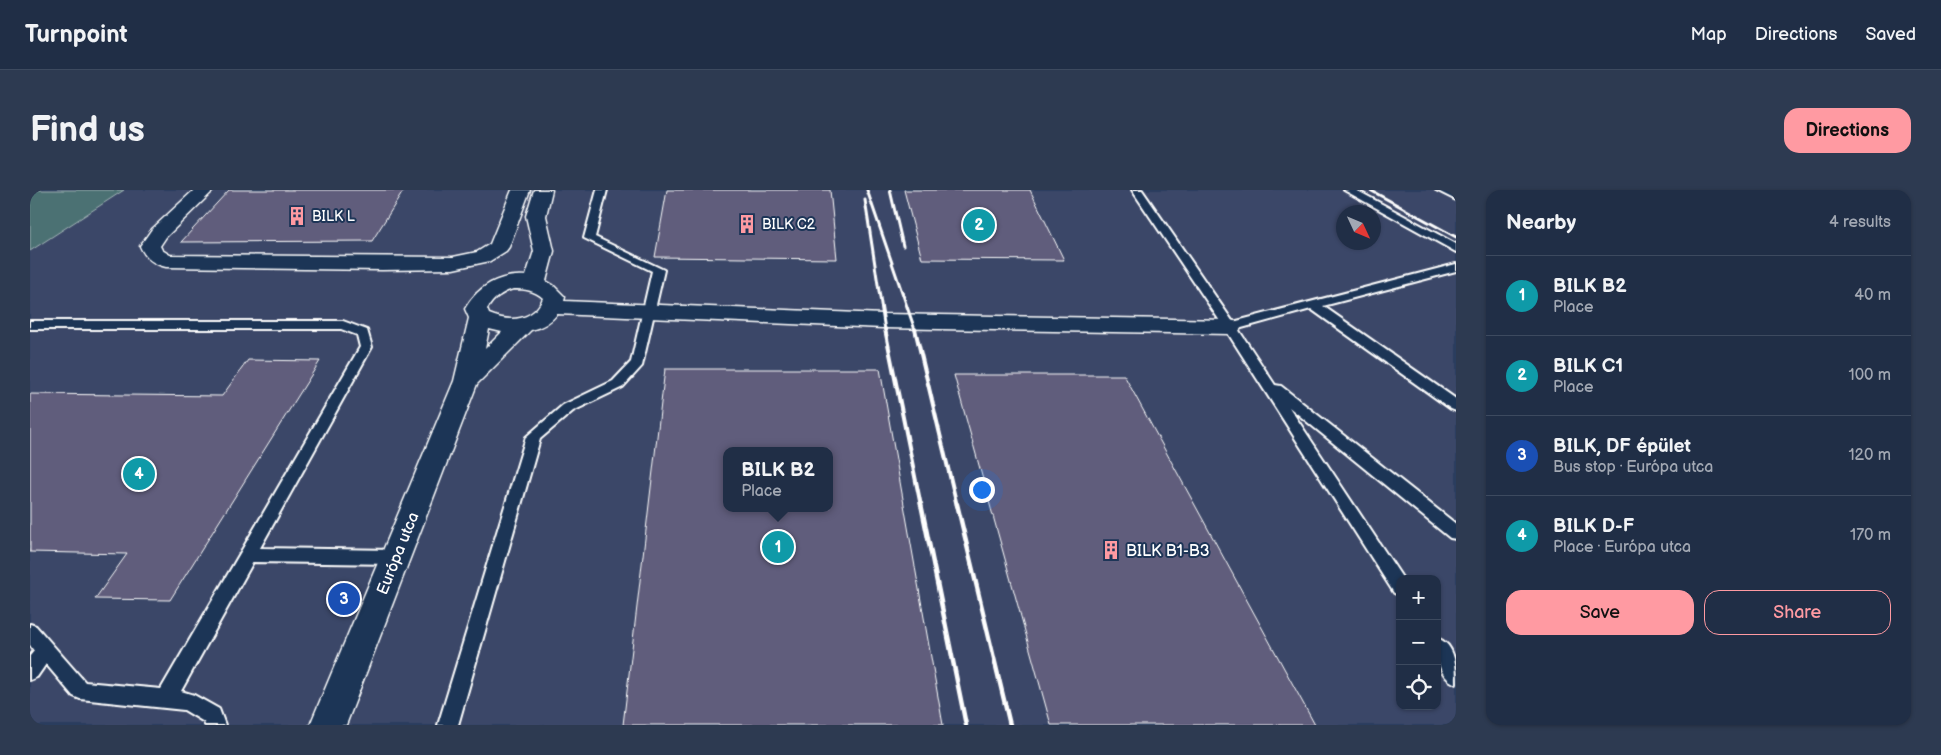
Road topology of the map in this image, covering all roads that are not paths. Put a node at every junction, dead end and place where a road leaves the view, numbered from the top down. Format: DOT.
graph roads {
  1 [pos="205,190"];
  2 [pos="521,190"];
  3 [pos="543,190"];
  4 [pos="602,190"];
  5 [pos="1137,190"];
  6 [pos="1349,190"];
  7 [pos="1442,190"];
  8 [pos="1456,197"];
  9 [pos="1456,249"];
  10 [pos="1456,267"];
  11 [pos="535,283"];
  12 [pos="1313,305"];
  13 [pos="553,307"];
  14 [pos="650,310"];
  15 [pos="480,318"];
  16 [pos="30,325"];
  17 [pos="523,325"];
  18 [pos="1230,326"];
  19 [pos="1265,380"];
  20 [pos="466,382"];
  21 [pos="1456,406"];
  22 [pos="1456,533"];
  23 [pos="247,555"];
  24 [pos="395,557"];
  25 [pos="1396,582"];
  26 [pos="30,632"];
  27 [pos="46,650"];
  28 [pos="1441,652"];
  29 [pos="30,671"];
  30 [pos="1456,675"];
  31 [pos="166,699"];
  32 [pos="215,725"];
  33 [pos="328,725"];
  34 [pos="448,725"];
  1 -- 2 [label="street"];
  3 -- 11 [label="street"];
  4 -- 14 [label="lane"];
  5 -- 18 [label="lane"];
  6 -- 9 [label="lane"];
  7 -- 8 [label="lane"];
  10 -- 12 [label="lane"];
  11 -- 13 [label="street"];
  11 -- 15 [label="street, Európa utca"];
  12 -- 18 [label="lane"];
  12 -- 21 [label="lane"];
  13 -- 14 [label="street"];
  13 -- 17 [label="street, Európa utca"];
  14 -- 18 [label="street"];
  14 -- 34 [label="lane"];
  15 -- 17 [label="street, Európa utca"];
  15 -- 20 [label="street, Európa utca"];
  16 -- 23 [label="lane"];
  17 -- 20 [label="street, Európa utca"];
  18 -- 19 [label="lane"];
  19 -- 22 [label="lane"];
  19 -- 25 [label="lane"];
  20 -- 24 [label="street, Európa utca"];
  23 -- 24 [label="lane"];
  23 -- 31 [label="lane"];
  24 -- 33 [label="street, Európa utca"];
  26 -- 27 [label="lane"];
  27 -- 29 [label="lane"];
  27 -- 31 [label="lane"];
  28 -- 30 [label="lane"];
  31 -- 32 [label="lane"];
}
